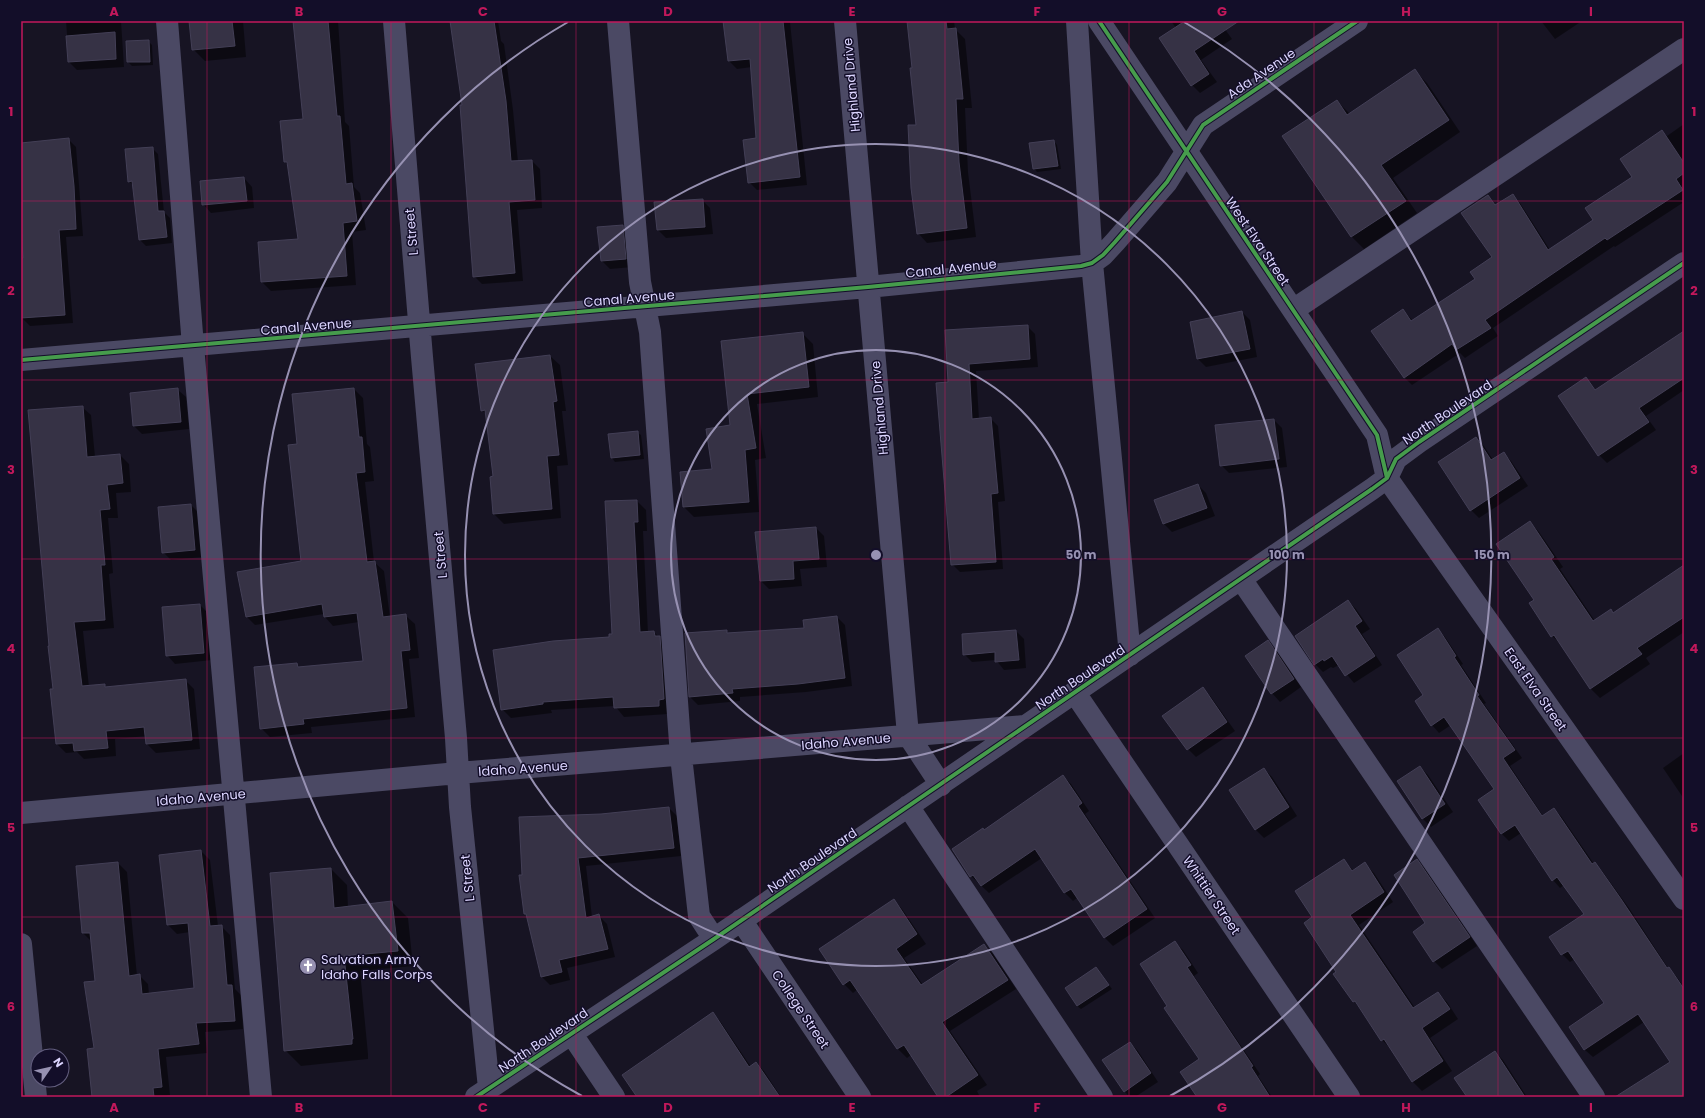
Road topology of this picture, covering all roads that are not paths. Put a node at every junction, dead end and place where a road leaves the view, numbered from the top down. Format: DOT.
graph roads {
  1 [pos="167,21"];
  2 [pos="394,21"];
  3 [pos="618,21"];
  4 [pos="845,21"];
  5 [pos="1077,21"];
  6 [pos="1098,21"];
  7 [pos="1357,21"];
  8 [pos="1684,49"];
  9 [pos="1186,151"];
  10 [pos="1092,263"];
  11 [pos="1684,263"];
  12 [pos="868,287"];
  13 [pos="645,306"];
  14 [pos="1293,310"];
  15 [pos="419,326"];
  16 [pos="193,346"];
  17 [pos="21,360"];
  18 [pos="1387,478"];
  19 [pos="1241,579"];
  20 [pos="1130,655"];
  21 [pos="1075,693"];
  22 [pos="1026,726"];
  23 [pos="908,735"];
  24 [pos="681,756"];
  25 [pos="458,773"];
  26 [pos="941,785"];
  27 [pos="234,794"];
  28 [pos="908,806"];
  29 [pos="21,813"];
  30 [pos="1684,899"];
  31 [pos="741,920"];
  32 [pos="714,939"];
  33 [pos="21,944"];
  34 [pos="570,1033"];
  35 [pos="483,1093"];
  36 [pos="36,1097"];
  37 [pos="261,1097"];
  38 [pos="614,1097"];
  39 [pos="860,1097"];
  40 [pos="1102,1097"];
  41 [pos="1349,1097"];
  42 [pos="1594,1097"];
  1 -- 16 [label="street"];
  2 -- 15 [label="street, L Street"];
  3 -- 13 [label="street"];
  4 -- 12 [label="street, Highland Drive"];
  5 -- 10 [label="street"];
  6 -- 9 [label="street, West Elva Street"];
  7 -- 9 [label="street, Ada Avenue"];
  8 -- 14 [label="street"];
  9 -- 10 [label="street, Canal Avenue"];
  9 -- 14 [label="street, West Elva Street"];
  10 -- 12 [label="street, Canal Avenue"];
  10 -- 20 [label="street"];
  11 -- 18 [label="street, North Boulevard"];
  12 -- 13 [label="street, Canal Avenue"];
  12 -- 23 [label="street, Highland Drive"];
  13 -- 15 [label="street, Canal Avenue"];
  13 -- 24 [label="street"];
  14 -- 18 [label="street, West Elva Street"];
  15 -- 16 [label="street, Canal Avenue"];
  15 -- 25 [label="street, L Street"];
  16 -- 17 [label="street, Canal Avenue"];
  16 -- 27 [label="street"];
  18 -- 19 [label="street, North Boulevard"];
  18 -- 30 [label="street, East Elva Street"];
  19 -- 20 [label="street, North Boulevard"];
  19 -- 42 [label="street"];
  20 -- 21 [label="street, North Boulevard"];
  21 -- 22 [label="street, North Boulevard"];
  21 -- 41 [label="street, Whittier Street"];
  22 -- 23 [label="street, Idaho Avenue"];
  22 -- 26 [label="street, North Boulevard"];
  23 -- 24 [label="street, Idaho Avenue"];
  23 -- 26 [label="street, Highland Drive"];
  24 -- 25 [label="street, Idaho Avenue"];
  24 -- 32 [label="street"];
  25 -- 27 [label="street, Idaho Avenue"];
  25 -- 35 [label="street, L Street"];
  26 -- 28 [label="street, North Boulevard"];
  27 -- 29 [label="street, Idaho Avenue"];
  27 -- 37 [label="street"];
  28 -- 31 [label="street, North Boulevard"];
  28 -- 40 [label="street"];
  31 -- 32 [label="street, North Boulevard"];
  31 -- 39 [label="street, College Street"];
  32 -- 34 [label="street, North Boulevard"];
  33 -- 36 [label="street"];
  34 -- 35 [label="street, North Boulevard"];
  34 -- 38 [label="street"];
}
